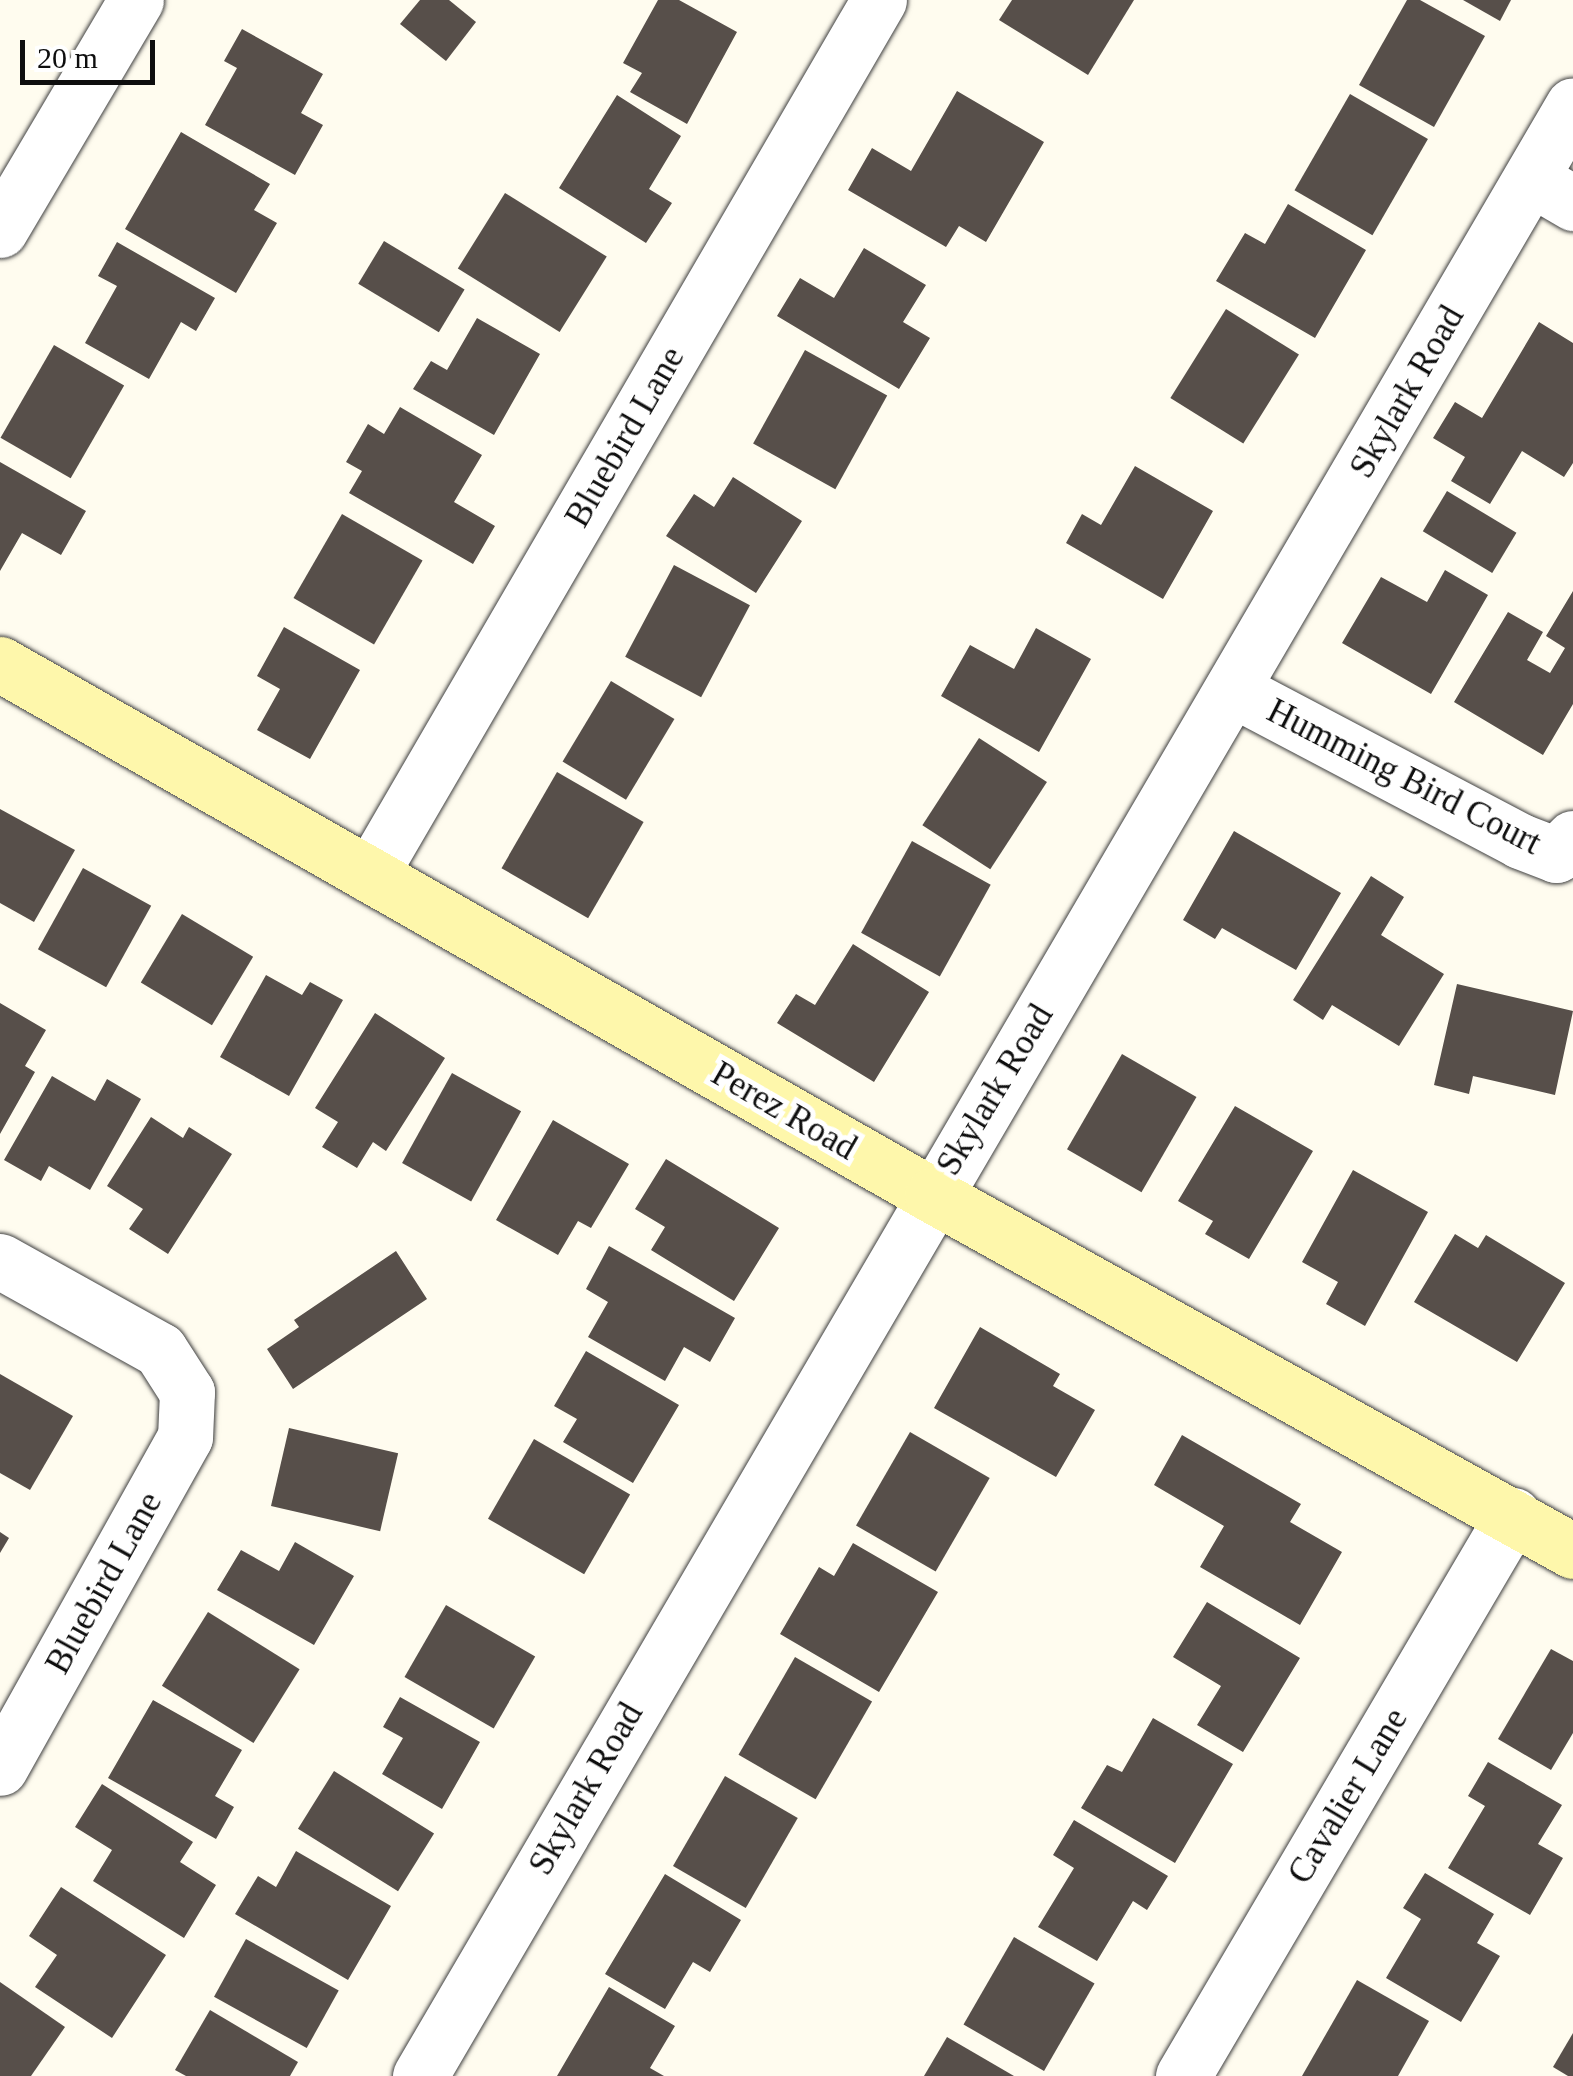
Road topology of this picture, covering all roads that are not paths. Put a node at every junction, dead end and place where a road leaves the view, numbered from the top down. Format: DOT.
graph roads {
  1 [pos="136,0"];
  2 [pos="879,0"];
  3 [pos="1573,106"];
  4 [pos="1553,191"];
  5 [pos="0,230"];
  6 [pos="0,664"];
  7 [pos="1232,689"];
  8 [pos="1573,838"];
  9 [pos="370,875"];
  10 [pos="932,1196"];
  11 [pos="0,1260"];
  12 [pos="1514,1515"];
  13 [pos="1573,1550"];
  14 [pos="0,1768"];
  15 [pos="420,2076"];
  16 [pos="1183,2076"];
  1 -- 5 [label="street"];
  2 -- 9 [label="street, Bluebird Lane"];
  3 -- 4 [label="street, Skylark Road"];
  4 -- 7 [label="street, Skylark Road"];
  6 -- 9 [label="street, Perez Road"];
  7 -- 8 [label="street, Humming Bird Court"];
  7 -- 10 [label="street, Skylark Road"];
  9 -- 10 [label="street, Perez Road"];
  10 -- 12 [label="street, Perez Road"];
  10 -- 15 [label="street, Skylark Road"];
  11 -- 14 [label="street, Bluebird Lane"];
  12 -- 13 [label="street, Perez Road"];
  12 -- 16 [label="street, Cavalier Lane"];
}
